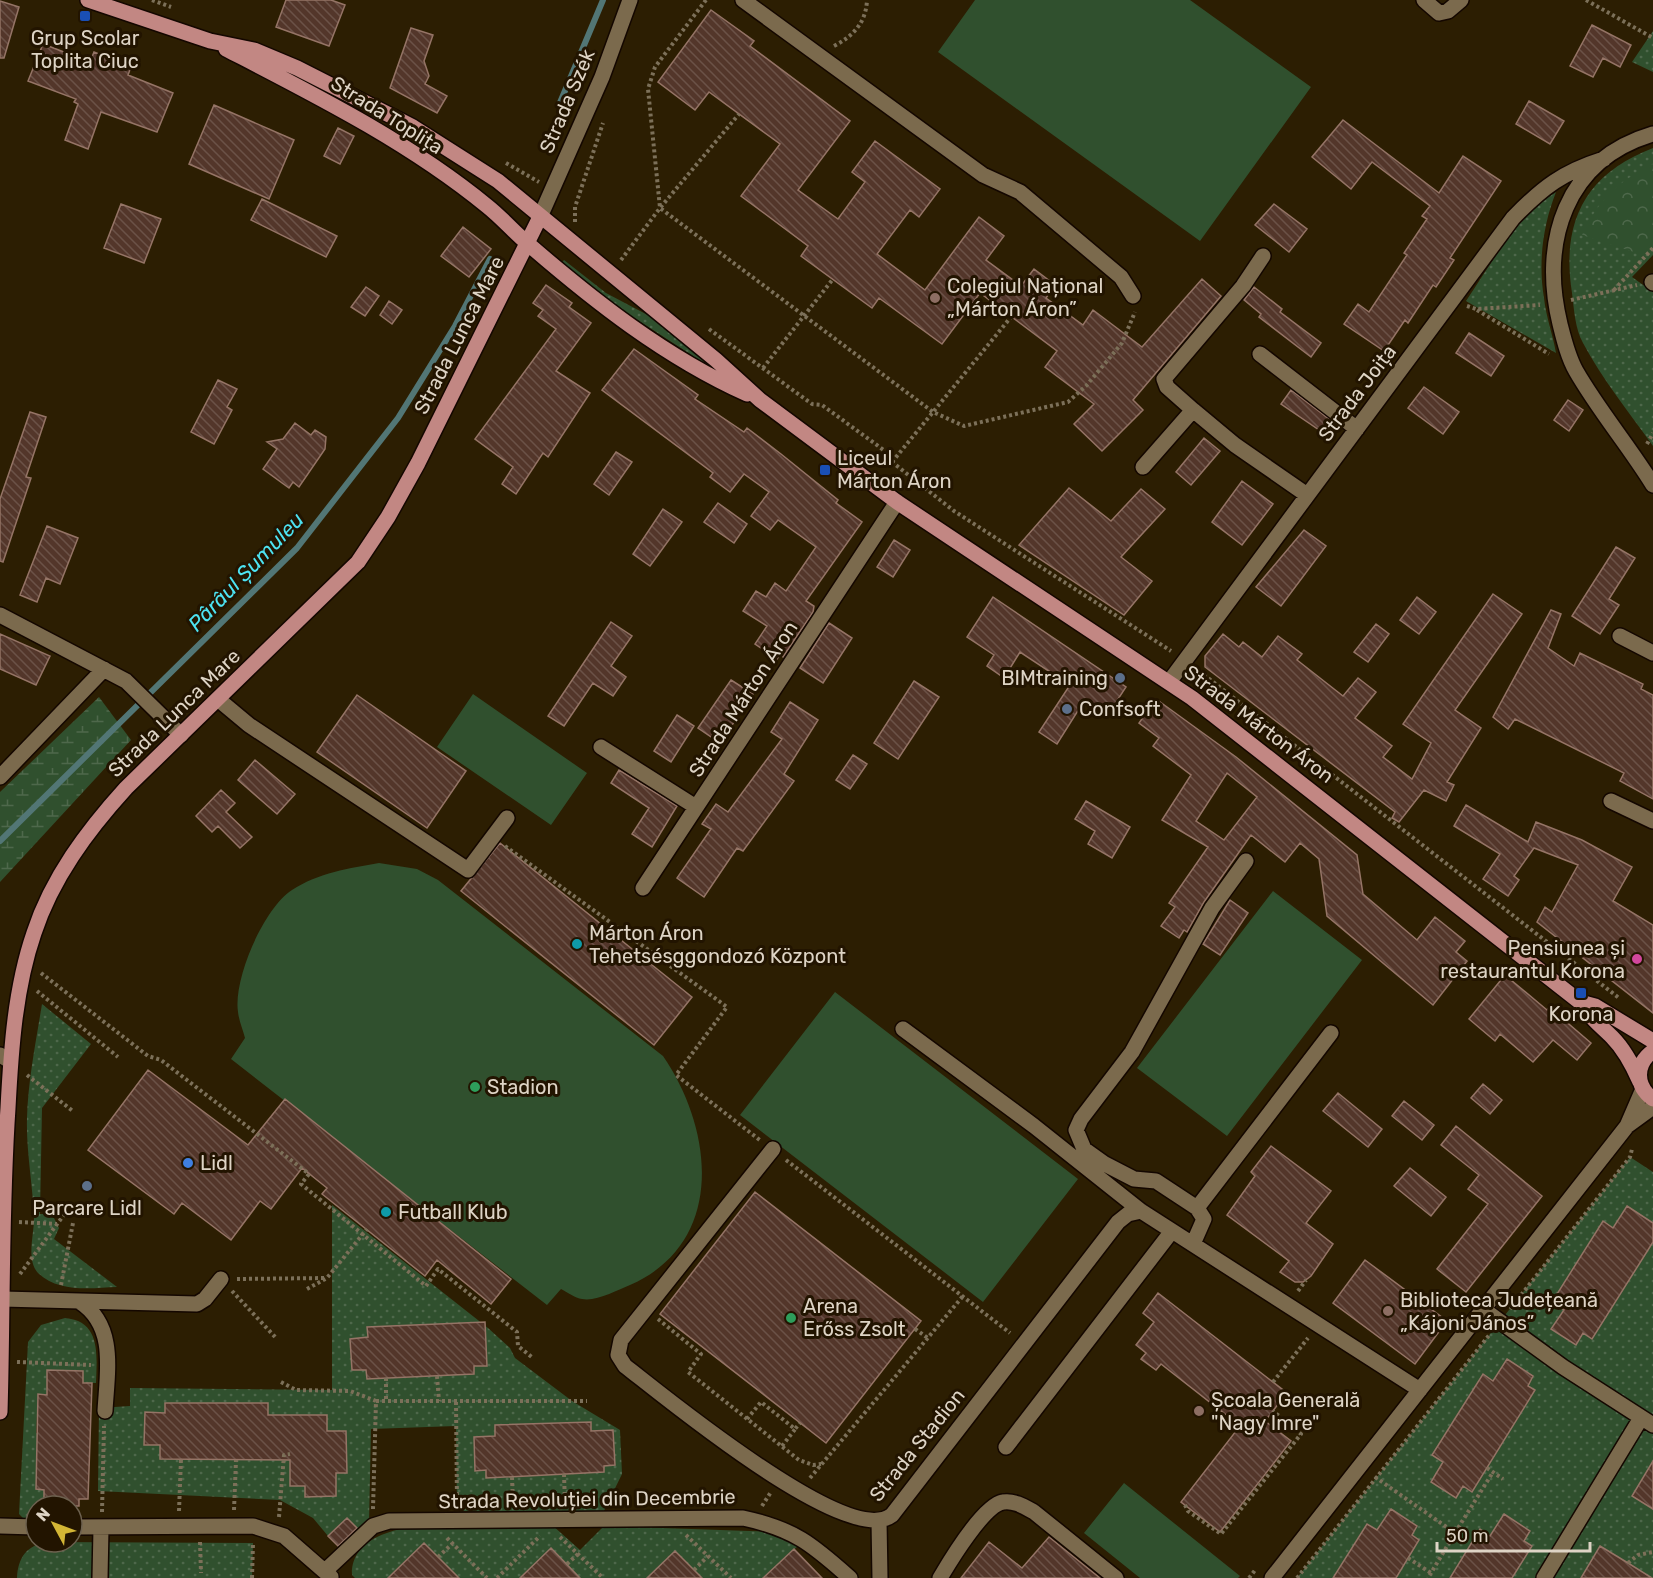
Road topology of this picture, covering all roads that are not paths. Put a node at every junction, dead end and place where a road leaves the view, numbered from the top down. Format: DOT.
graph roads {
  1 [pos="88,0"];
  2 [pos="630,0"];
  3 [pos="743,0"];
  4 [pos="1424,0"];
  5 [pos="1461,0"];
  6 [pos="210,41"];
  7 [pos="1653,134"];
  8 [pos="1604,159"];
  9 [pos="540,217"];
  10 [pos="528,244"];
  11 [pos="1263,256"];
  12 [pos="1133,296"];
  13 [pos="1260,354"];
  14 [pos="760,400"];
  15 [pos="1193,410"];
  16 [pos="1357,429"];
  17 [pos="1143,467"];
  18 [pos="1653,485"];
  19 [pos="1307,495"];
  20 [pos="897,502"];
  21 [pos="0,615"];
  22 [pos="1620,636"];
  23 [pos="1653,653"];
  24 [pos="104,669"];
  25 [pos="1169,682"];
  26 [pos="219,700"];
  27 [pos="182,735"];
  28 [pos="601,747"];
  29 [pos="0,777"];
  30 [pos="1611,801"];
  31 [pos="696,807"];
  32 [pos="507,818"];
  33 [pos="1653,821"];
  34 [pos="1246,861"];
  35 [pos="643,888"];
  36 [pos="1580,1002"];
  37 [pos="903,1029"];
  38 [pos="1331,1033"];
  39 [pos="1653,1041"];
  40 [pos="1653,1051"];
  41 [pos="5,1058"];
  42 [pos="1645,1090"];
  43 [pos="1653,1107"];
  44 [pos="3,1116"];
  45 [pos="1627,1126"];
  46 [pos="773,1149"];
  47 [pos="1197,1208"];
  48 [pos="1141,1211"];
  49 [pos="1172,1230"];
  50 [pos="2,1242"];
  51 [pos="1193,1244"];
  52 [pos="221,1279"];
  53 [pos="2,1299"];
  54 [pos="80,1302"];
  55 [pos="1484,1308"];
  56 [pos="1,1351"];
  57 [pos="1420,1390"];
  58 [pos="105,1411"];
  59 [pos="0,1412"];
  60 [pos="1647,1422"];
  61 [pos="1006,1447"];
  62 [pos="879,1521"];
  63 [pos="0,1526"];
  64 [pos="24,1527"];
  65 [pos="84,1527"];
  66 [pos="101,1528"];
  67 [pos="328,1574"];
  68 [pos="100,1578"];
  69 [pos="850,1578"];
  70 [pos="880,1578"];
  71 [pos="940,1578"];
  72 [pos="1116,1578"];
  73 [pos="1272,1578"];
  74 [pos="1544,1578"];
  1 -- 6 [label="main road, Strada Toplița"];
  2 -- 9 [label="street, Strada Szék"];
  3 -- 12 [label="street"];
  4 -- 5 [label="street"];
  6 -- 9 [label="main road, Strada Toplița"];
  6 -- 10 [label="main road, Strada Toplița"];
  7 -- 8 [label="street"];
  8 -- 16 [label="street, Strada Joița"];
  8 -- 18 [label="street"];
  9 -- 10 [label="main road, Strada Lunca Mare"];
  9 -- 14 [label="main road, Strada Márton Áron"];
  10 -- 14 [label="main road, Strada Márton Áron"];
  10 -- 26 [label="main road, Strada Lunca Mare"];
  11 -- 15 [label="street"];
  13 -- 16 [label="street"];
  14 -- 20 [label="main road, Strada Márton Áron"];
  15 -- 17 [label="street"];
  15 -- 19 [label="street"];
  16 -- 19 [label="street, Strada Joița"];
  19 -- 25 [label="street, Strada Joița"];
  20 -- 25 [label="main road, Strada Márton Áron"];
  20 -- 31 [label="street, Strada Márton Áron"];
  21 -- 24 [label="street"];
  22 -- 23 [label="street"];
  24 -- 27 [label="street"];
  24 -- 29 [label="street"];
  25 -- 36 [label="main road, Strada Márton Áron"];
  26 -- 27 [label="main road, Strada Lunca Mare"];
  26 -- 32 [label="street"];
  27 -- 41 [label="main road, Strada Lunca Mare"];
  28 -- 31 [label="street"];
  30 -- 33 [label="street"];
  31 -- 35 [label="street, Strada Márton Áron"];
  34 -- 47 [label="street"];
  36 -- 39 [label="main road, Strada Márton Áron"];
  36 -- 42 [label="main road, Strada Márton Áron"];
  37 -- 48 [label="street"];
  38 -- 47 [label="street"];
  40 -- 42 [label="main road"];
  41 -- 44 [label="main road, Strada Lunca Mare"];
  42 -- 45 [label="street"];
  43 -- 45 [label="street"];
  44 -- 50 [label="main road, Strada Lunca Mare"];
  45 -- 55 [label="street"];
  46 -- 62 [label="street, Strada Stadion"];
  47 -- 51 [label="street"];
  48 -- 49 [label="street"];
  48 -- 62 [label="street, Strada Stadion"];
  49 -- 51 [label="street"];
  49 -- 61 [label="street"];
  50 -- 53 [label="main road, Strada Lunca Mare"];
  51 -- 57 [label="street"];
  52 -- 54 [label="street"];
  53 -- 54 [label="street"];
  53 -- 56 [label="main road, Strada Lunca Mare"];
  54 -- 58 [label="street"];
  55 -- 57 [label="street"];
  55 -- 60 [label="street"];
  56 -- 59 [label="main road, Strada Lunca Mare"];
  57 -- 73 [label="street"];
  60 -- 74 [label="street"];
  62 -- 70 [label="street"];
  63 -- 64 [label="street"];
  65 -- 66 [label="street"];
  66 -- 67 [label="street"];
  66 -- 68 [label="street"];
  67 -- 69 [label="street, Strada Revoluției din Decembrie"];
  71 -- 72 [label="street"];
}
